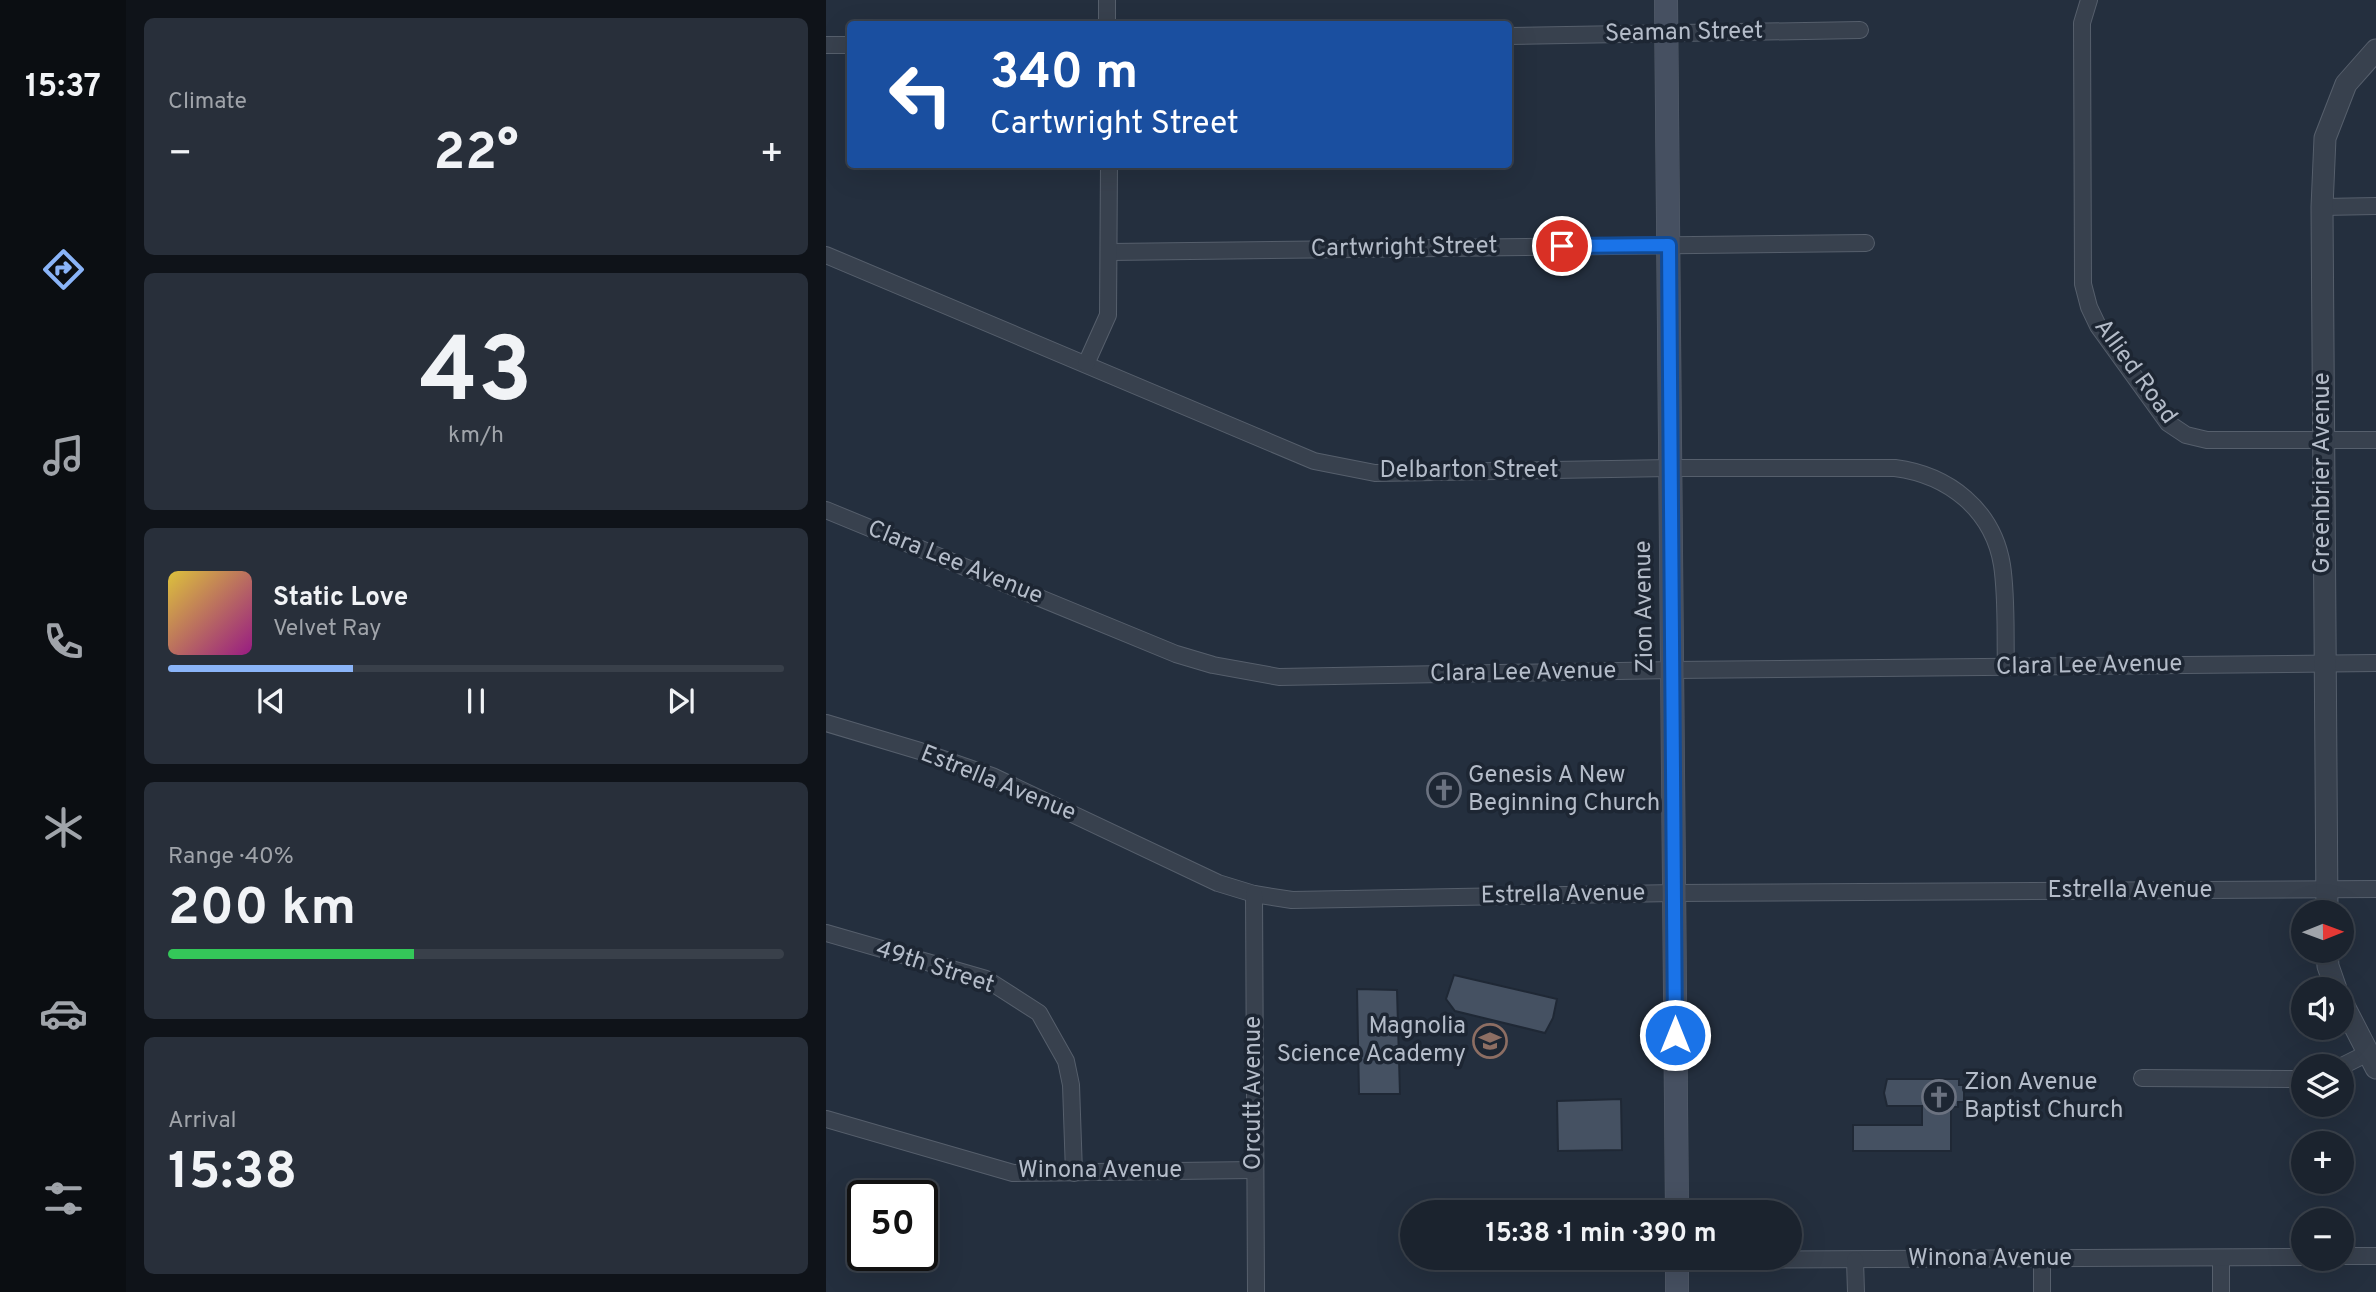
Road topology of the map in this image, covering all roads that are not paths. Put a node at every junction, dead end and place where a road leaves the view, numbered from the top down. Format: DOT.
graph roads {
  1 [pos="1107,0"];
  2 [pos="1666,0"];
  3 [pos="2089,0"];
  4 [pos="1107,21"];
  5 [pos="1860,30"];
  6 [pos="1666,34"];
  7 [pos="1512,36"];
  8 [pos="826,45"];
  9 [pos="847,45"];
  10 [pos="2376,50"];
  11 [pos="1109,168"];
  12 [pos="2376,206"];
  13 [pos="2322,207"];
  14 [pos="1867,243"];
  15 [pos="1669,245"];
  16 [pos="1110,252"];
  17 [pos="826,255"];
  18 [pos="1086,364"];
  19 [pos="2323,440"];
  20 [pos="2376,440"];
  21 [pos="1670,468"];
  22 [pos="826,510"];
  23 [pos="2376,663"];
  24 [pos="2324,664"];
  25 [pos="2006,667"];
  26 [pos="1672,670"];
  27 [pos="826,723"];
  28 [pos="2376,889"];
  29 [pos="2326,890"];
  30 [pos="1674,893"];
  31 [pos="1254,894"];
  32 [pos="2326,900"];
  33 [pos="826,933"];
  34 [pos="2354,1026"];
  35 [pos="2372,1061"];
  36 [pos="2354,1064"];
  37 [pos="2143,1078"];
  38 [pos="2291,1079"];
  39 [pos="826,1119"];
  40 [pos="1254,1170"];
  41 [pos="1074,1173"];
  42 [pos="1677,1200"];
  43 [pos="2354,1256"];
  44 [pos="2376,1256"];
  45 [pos="2291,1257"];
  46 [pos="2221,1258"];
  47 [pos="2042,1259"];
  48 [pos="1802,1260"];
  49 [pos="1855,1260"];
  50 [pos="1677,1270"];
  51 [pos="1256,1292"];
  52 [pos="1677,1292"];
  53 [pos="1856,1292"];
  54 [pos="2042,1292"];
  55 [pos="2221,1292"];
  1 -- 4 [label="street"];
  2 -- 6 [label="main road, Zion Avenue"];
  3 -- 19 [label="street, Allied Road"];
  5 -- 6 [label="street, Seaman Street"];
  6 -- 7 [label="street, Seaman Street"];
  6 -- 15 [label="main road, Zion Avenue"];
  8 -- 9 [label="street"];
  10 -- 13 [label="street, Greenbrier Avenue"];
  11 -- 16 [label="street"];
  12 -- 13 [label="street"];
  13 -- 19 [label="street, Greenbrier Avenue"];
  14 -- 15 [label="street, Cartwright Street"];
  15 -- 16 [label="street, Cartwright Street"];
  15 -- 21 [label="main road, Zion Avenue"];
  16 -- 18 [label="street"];
  17 -- 18 [label="street, Delbarton Street"];
  18 -- 21 [label="street, Delbarton Street"];
  19 -- 20 [label="street, Allied Road"];
  19 -- 24 [label="street, Greenbrier Avenue"];
  21 -- 25 [label="street, Delbarton Street"];
  21 -- 26 [label="main road, Zion Avenue"];
  22 -- 26 [label="street, Clara Lee Avenue"];
  23 -- 24 [label="street, Clara Lee Avenue"];
  24 -- 25 [label="street, Clara Lee Avenue"];
  24 -- 29 [label="street, Greenbrier Avenue"];
  25 -- 26 [label="street, Clara Lee Avenue"];
  26 -- 30 [label="main road, Zion Avenue"];
  27 -- 31 [label="street, Estrella Avenue"];
  28 -- 29 [label="street, Estrella Avenue"];
  29 -- 30 [label="street, Estrella Avenue"];
  29 -- 32 [label="street, Greenbrier Avenue"];
  30 -- 31 [label="street, Estrella Avenue"];
  30 -- 42 [label="main road, Zion Avenue"];
  31 -- 40 [label="street, Orcutt Avenue"];
  33 -- 41 [label="street, 49th Street"];
  34 -- 35 [label="street"];
  35 -- 36 [label="street"];
  37 -- 38 [label="street"];
  39 -- 41 [label="street, Winona Avenue"];
  40 -- 41 [label="street, Winona Avenue"];
  40 -- 51 [label="street, Orcutt Avenue"];
  43 -- 44 [label="street"];
  45 -- 46 [label="street, Winona Avenue"];
  46 -- 47 [label="street, Winona Avenue"];
  46 -- 55 [label="street"];
  47 -- 49 [label="street, Winona Avenue"];
  47 -- 54 [label="street"];
  48 -- 49 [label="street, Winona Avenue"];
  49 -- 53 [label="street"];
  50 -- 52 [label="main road"];
}
